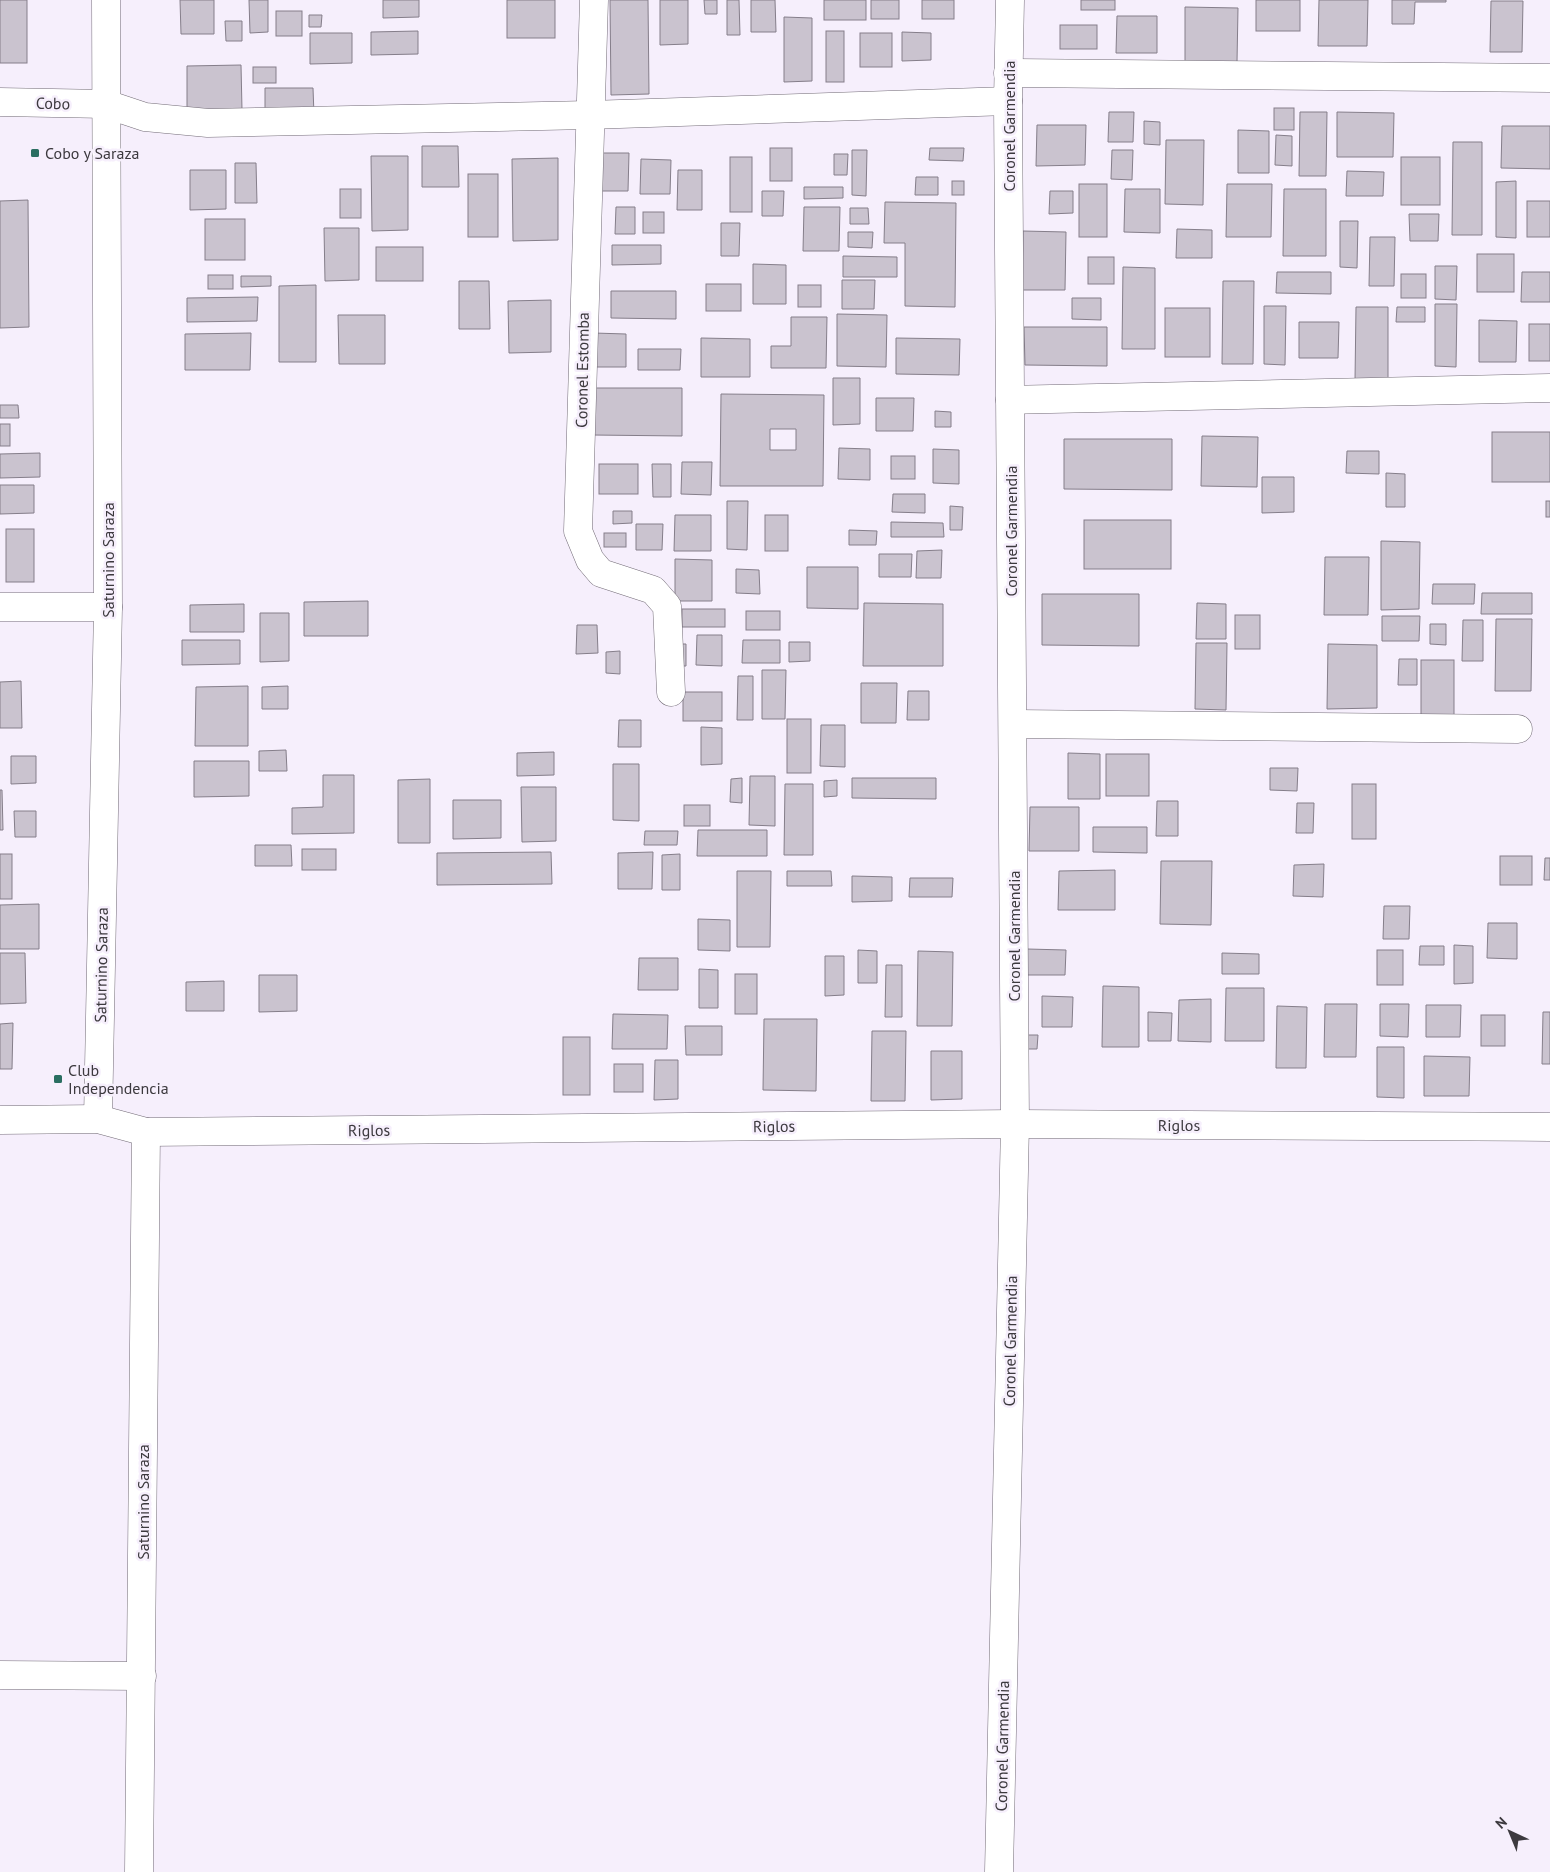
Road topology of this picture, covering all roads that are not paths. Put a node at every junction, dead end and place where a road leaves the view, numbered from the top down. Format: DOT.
graph roads {
  1 [pos="106,0"];
  2 [pos="594,0"];
  3 [pos="1010,0"];
  4 [pos="1008,73"];
  5 [pos="1550,78"];
  6 [pos="1008,101"];
  7 [pos="0,102"];
  8 [pos="106,104"];
  9 [pos="589,115"];
  10 [pos="1550,388"];
  11 [pos="1010,400"];
  12 [pos="108,607"];
  13 [pos="0,608"];
  14 [pos="671,692"];
  15 [pos="1013,724"];
  16 [pos="1518,730"];
  17 [pos="98,1119"];
  18 [pos="0,1120"];
  19 [pos="1014,1124"];
  20 [pos="1550,1127"];
  21 [pos="146,1132"];
  22 [pos="0,1675"];
  23 [pos="142,1676"];
  24 [pos="139,1872"];
  25 [pos="1000,1872"];
  1 -- 8 [label="street, Saturnino Saraza"];
  2 -- 9 [label="street, Coronel Estomba"];
  3 -- 4 [label="street, Coronel Garmendia"];
  4 -- 5 [label="street"];
  4 -- 6 [label="street, Coronel Garmendia"];
  6 -- 9 [label="street, Cobo"];
  6 -- 11 [label="street, Coronel Garmendia"];
  7 -- 8 [label="street, Cobo"];
  8 -- 9 [label="street, Cobo"];
  8 -- 12 [label="street, Saturnino Saraza"];
  9 -- 14 [label="street, Coronel Estomba"];
  10 -- 11 [label="street"];
  11 -- 15 [label="street, Coronel Garmendia"];
  12 -- 13 [label="street"];
  12 -- 17 [label="street, Saturnino Saraza"];
  15 -- 16 [label="street"];
  15 -- 19 [label="street, Coronel Garmendia"];
  17 -- 18 [label="street, Riglos"];
  17 -- 21 [label="street, Riglos"];
  19 -- 20 [label="street, Riglos"];
  19 -- 21 [label="street, Riglos"];
  19 -- 25 [label="street, Coronel Garmendia"];
  21 -- 23 [label="street, Saturnino Saraza"];
  22 -- 23 [label="street"];
  23 -- 24 [label="street, Saturnino Saraza"];
}
